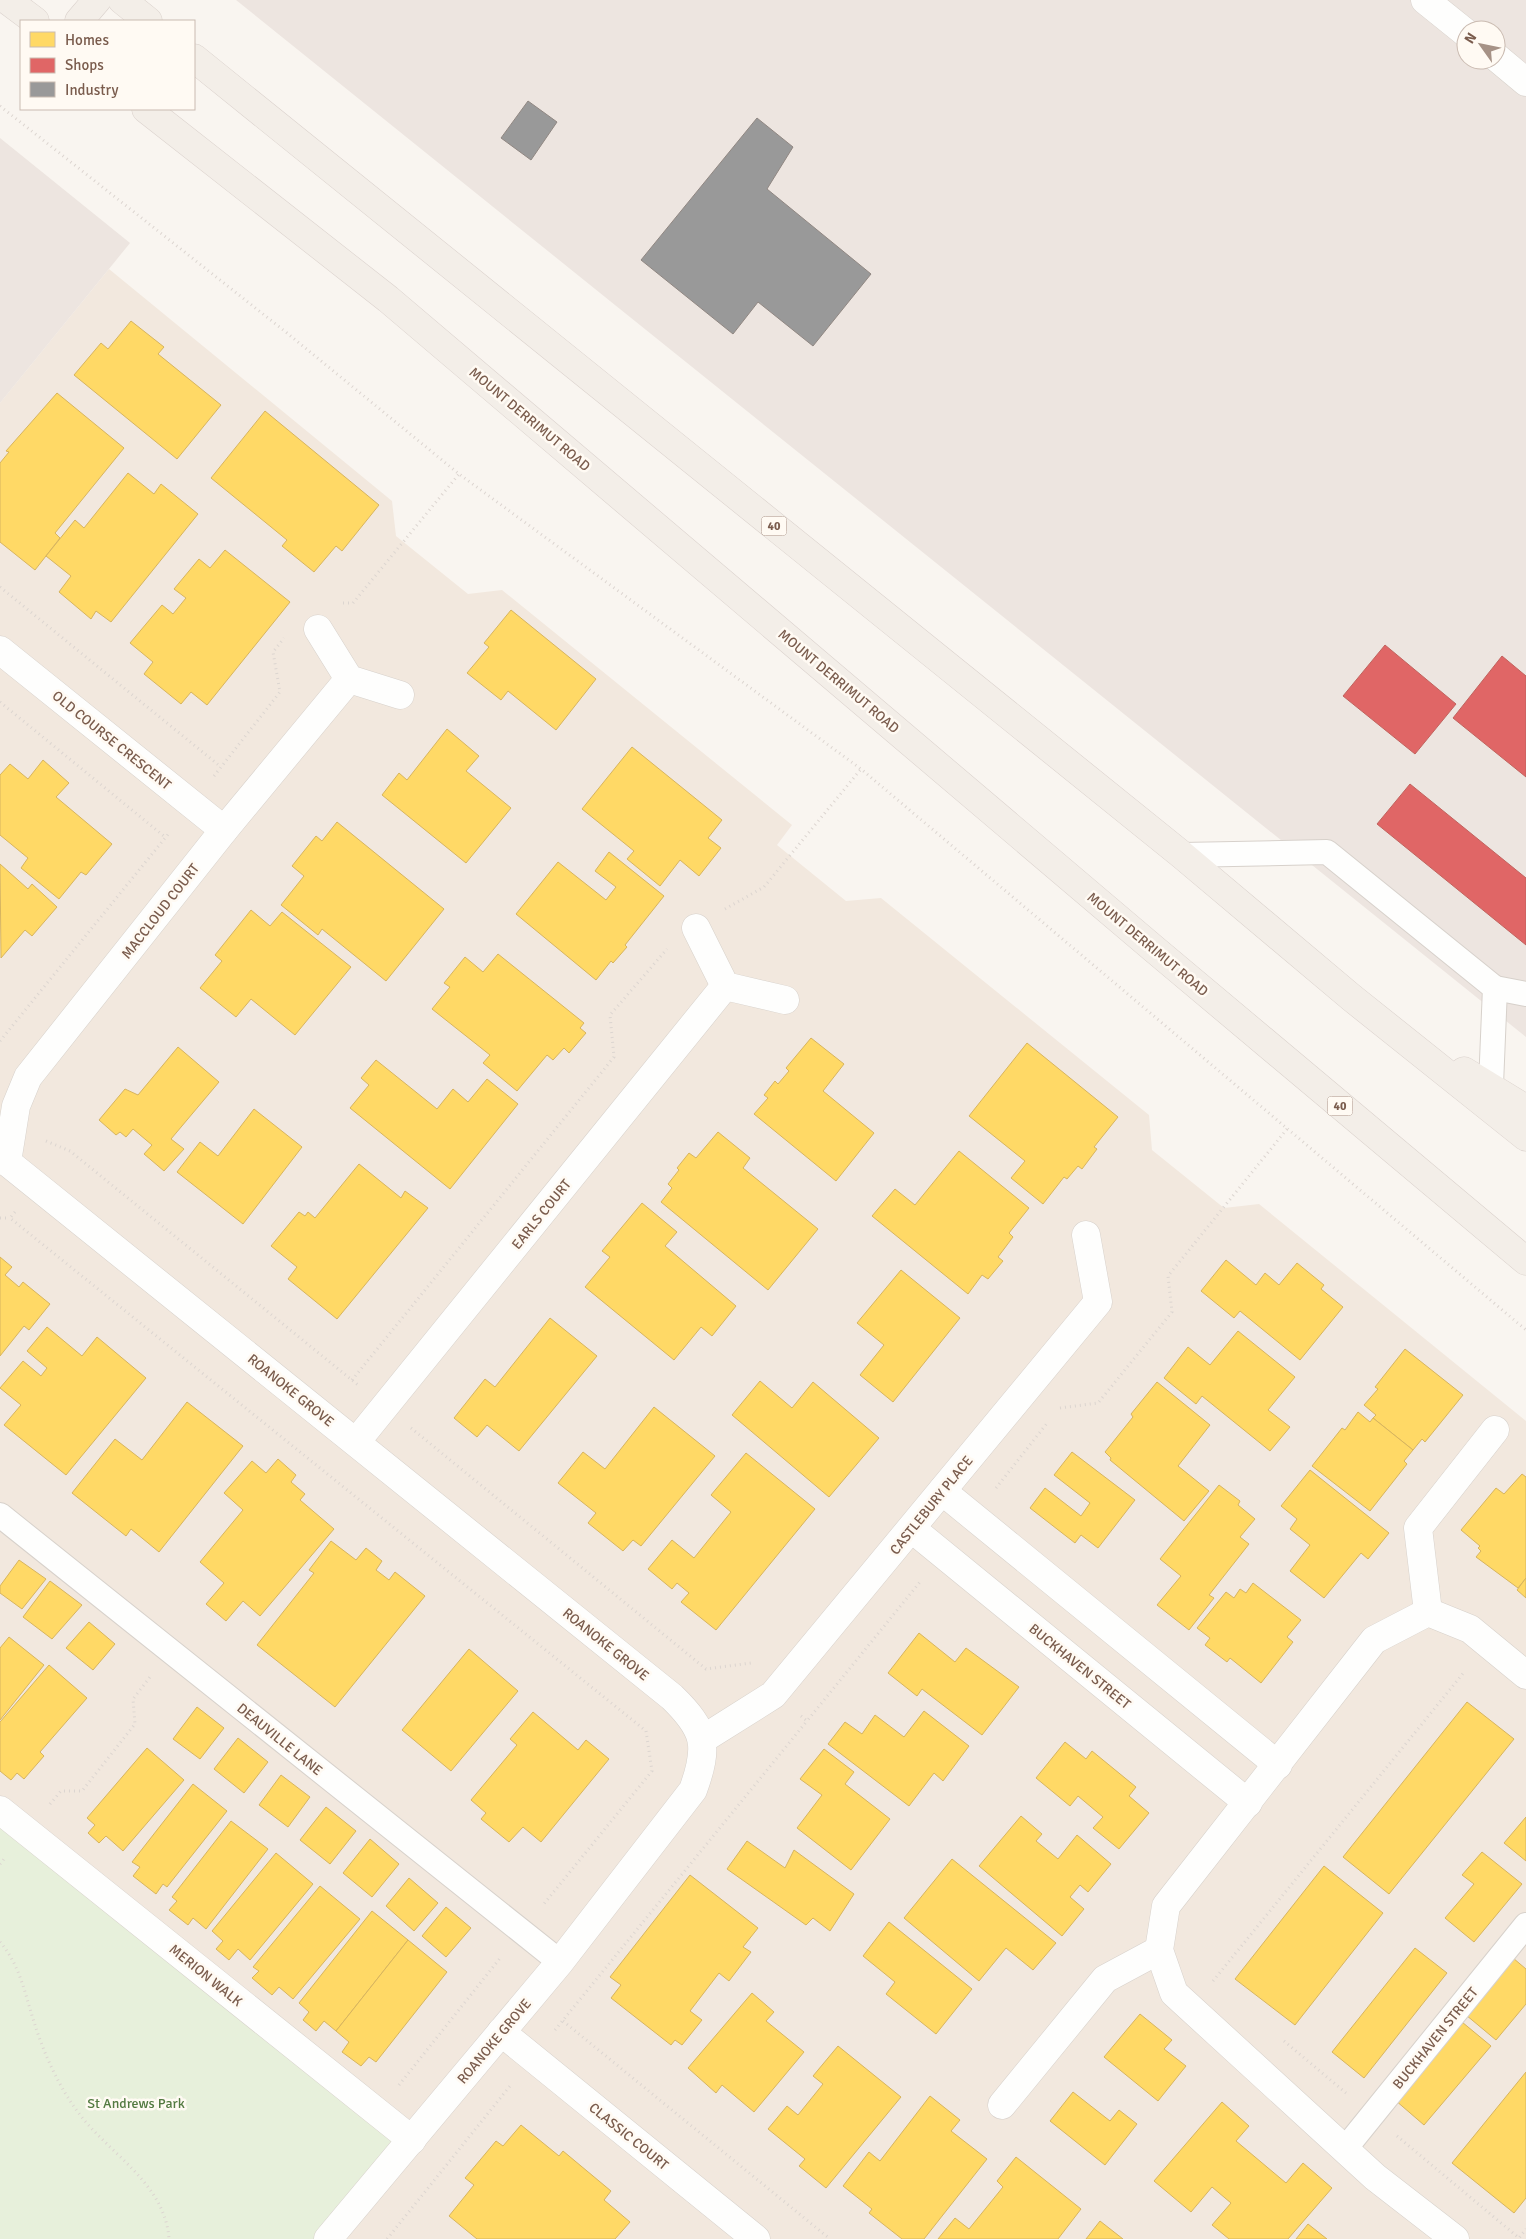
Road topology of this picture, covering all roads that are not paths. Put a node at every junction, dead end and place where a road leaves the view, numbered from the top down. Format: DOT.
graph roads {
  1 [pos="7,0"];
  2 [pos="97,0"];
  3 [pos="122,0"];
  4 [pos="1425,0"];
  5 [pos="34,20"];
  6 [pos="80,20"];
  7 [pos="147,20"];
  8 [pos="1456,25"];
  9 [pos="195,59"];
  10 [pos="1506,65"];
  11 [pos="1526,82"];
  12 [pos="147,110"];
  13 [pos="318,629"];
  14 [pos="0,650"];
  15 [pos="349,679"];
  16 [pos="400,695"];
  17 [pos="224,830"];
  18 [pos="1182,855"];
  19 [pos="696,928"];
  20 [pos="725,986"];
  21 [pos="1495,988"];
  22 [pos="1526,994"];
  23 [pos="785,1000"];
  24 [pos="1403,1039"];
  25 [pos="1491,1085"];
  26 [pos="1526,1108"];
  27 [pos="1526,1137"];
  28 [pos="4,1162"];
  29 [pos="1086,1235"];
  30 [pos="1526,1261"];
  31 [pos="1495,1430"];
  32 [pos="356,1442"];
  33 [pos="942,1491"];
  34 [pos="0,1515"];
  35 [pos="912,1529"];
  36 [pos="1428,1612"];
  37 [pos="1526,1675"];
  38 [pos="703,1739"];
  39 [pos="1278,1765"];
  40 [pos="1248,1803"];
  41 [pos="0,1810"];
  42 [pos="1526,1925"];
  43 [pos="1159,1950"];
  44 [pos="560,1962"];
  45 [pos="501,2032"];
  46 [pos="1002,2105"];
  47 [pos="412,2140"];
  48 [pos="1344,2150"];
  49 [pos="328,2239"];
  50 [pos="756,2239"];
  51 [pos="1455,2239"];
  1 -- 5 [label="main road"];
  2 -- 6 [label="main road"];
  3 -- 7 [label="main road"];
  4 -- 8 [label="street"];
  9 -- 18 [label="main road, 40"];
  10 -- 11 [label="street"];
  12 -- 30 [label="main road, MOUNT DERRIMUT ROAD / 40"];
  13 -- 15 [label="street"];
  14 -- 17 [label="street, OLD COURSE CRESCENT"];
  15 -- 16 [label="street"];
  15 -- 17 [label="street, MACCLOUD COURT"];
  17 -- 28 [label="street, MACCLOUD COURT"];
  18 -- 21 [label="lane"];
  18 -- 24 [label="main road, 40"];
  19 -- 20 [label="street"];
  20 -- 23 [label="street"];
  20 -- 32 [label="street, EARLS COURT"];
  21 -- 22 [label="lane"];
  21 -- 25 [label="lane"];
  24 -- 25 [label="main road"];
  24 -- 27 [label="main road, 40"];
  25 -- 26 [label="main road"];
  28 -- 32 [label="street, ROANOKE GROVE"];
  29 -- 33 [label="street, CASTLEBURY PLACE"];
  31 -- 36 [label="street"];
  32 -- 38 [label="street, ROANOKE GROVE"];
  33 -- 35 [label="street, CASTLEBURY PLACE"];
  33 -- 39 [label="street"];
  34 -- 44 [label="lane, DEAUVILLE LANE"];
  35 -- 38 [label="street, CASTLEBURY PLACE"];
  35 -- 40 [label="street, BUCKHAVEN STREET"];
  36 -- 37 [label="street"];
  36 -- 39 [label="street"];
  38 -- 44 [label="street, ROANOKE GROVE"];
  39 -- 40 [label="street"];
  40 -- 43 [label="street"];
  41 -- 47 [label="street, MERION WALK"];
  42 -- 48 [label="lane, BUCKHAVEN STREET"];
  43 -- 46 [label="street"];
  43 -- 48 [label="street"];
  44 -- 45 [label="street, ROANOKE GROVE"];
  45 -- 47 [label="street, ROANOKE GROVE"];
  45 -- 50 [label="street, CLASSIC COURT"];
  47 -- 49 [label="street, ROANOKE GROVE"];
  48 -- 51 [label="street"];
}
